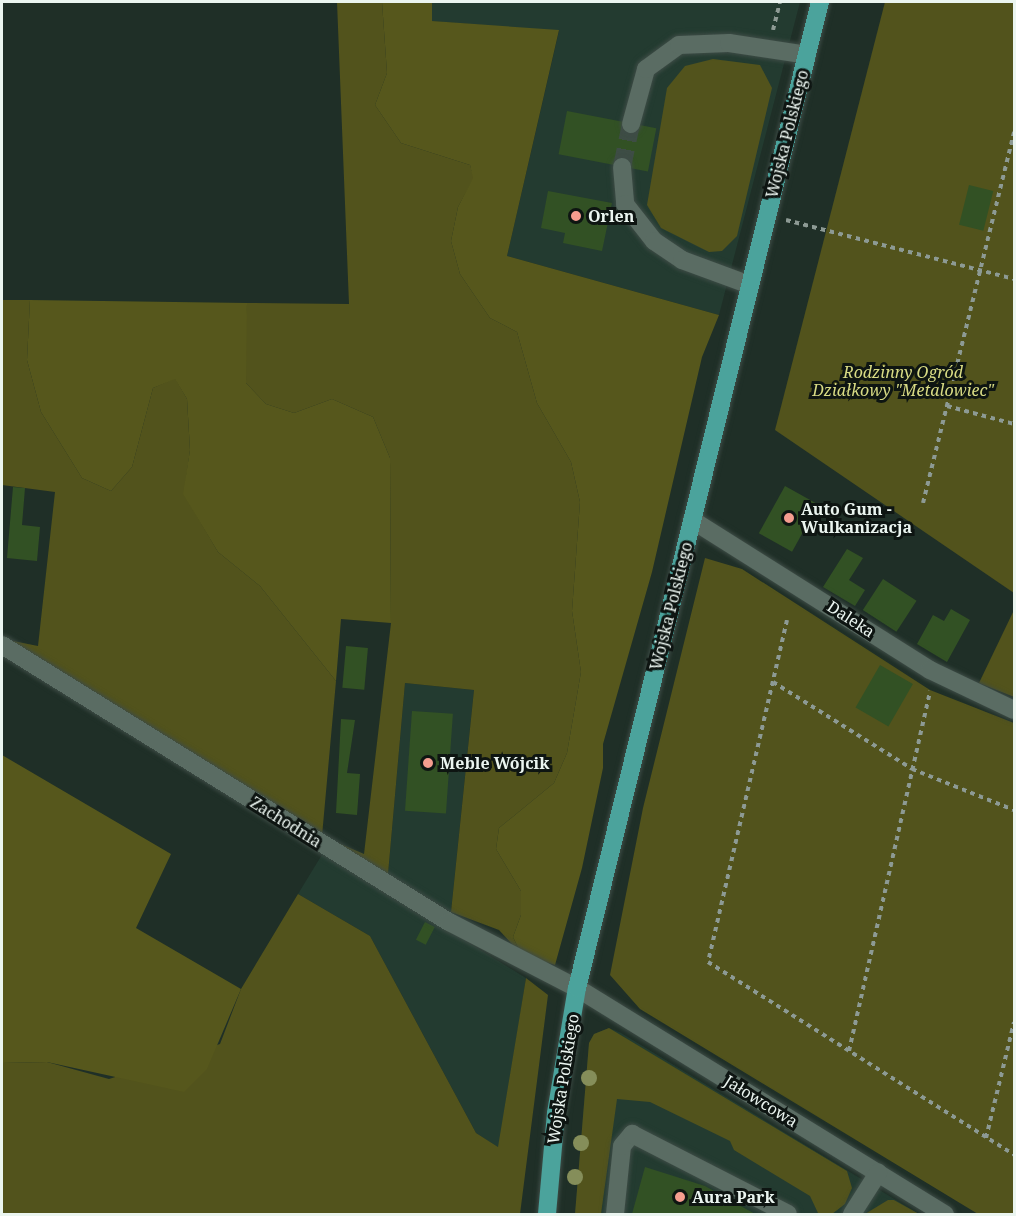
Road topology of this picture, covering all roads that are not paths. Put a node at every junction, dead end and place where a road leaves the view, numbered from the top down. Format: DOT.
graph roads {
  1 [pos="820,2"];
  2 [pos="807,55"];
  3 [pos="631,124"];
  4 [pos="622,167"];
  5 [pos="750,285"];
  6 [pos="692,520"];
  7 [pos="2,645"];
  8 [pos="1014,710"];
  9 [pos="577,988"];
  10 [pos="878,1173"];
  11 [pos="547,1215"];
  12 [pos="615,1215"];
  13 [pos="788,1215"];
  14 [pos="852,1215"];
  15 [pos="945,1215"];
  1 -- 2 [label="main road, Wojska Polskiego"];
  2 -- 3 [label="street"];
  2 -- 5 [label="main road, Wojska Polskiego"];
  4 -- 5 [label="street"];
  5 -- 6 [label="main road, Wojska Polskiego"];
  6 -- 8 [label="street, Daleka"];
  6 -- 9 [label="main road, Wojska Polskiego"];
  7 -- 9 [label="street, Zachodnia"];
  9 -- 10 [label="street, Jałowcowa"];
  9 -- 11 [label="main road, Wojska Polskiego"];
  10 -- 14 [label="street"];
  10 -- 15 [label="street, Jałowcowa"];
  12 -- 13 [label="street"];
}
